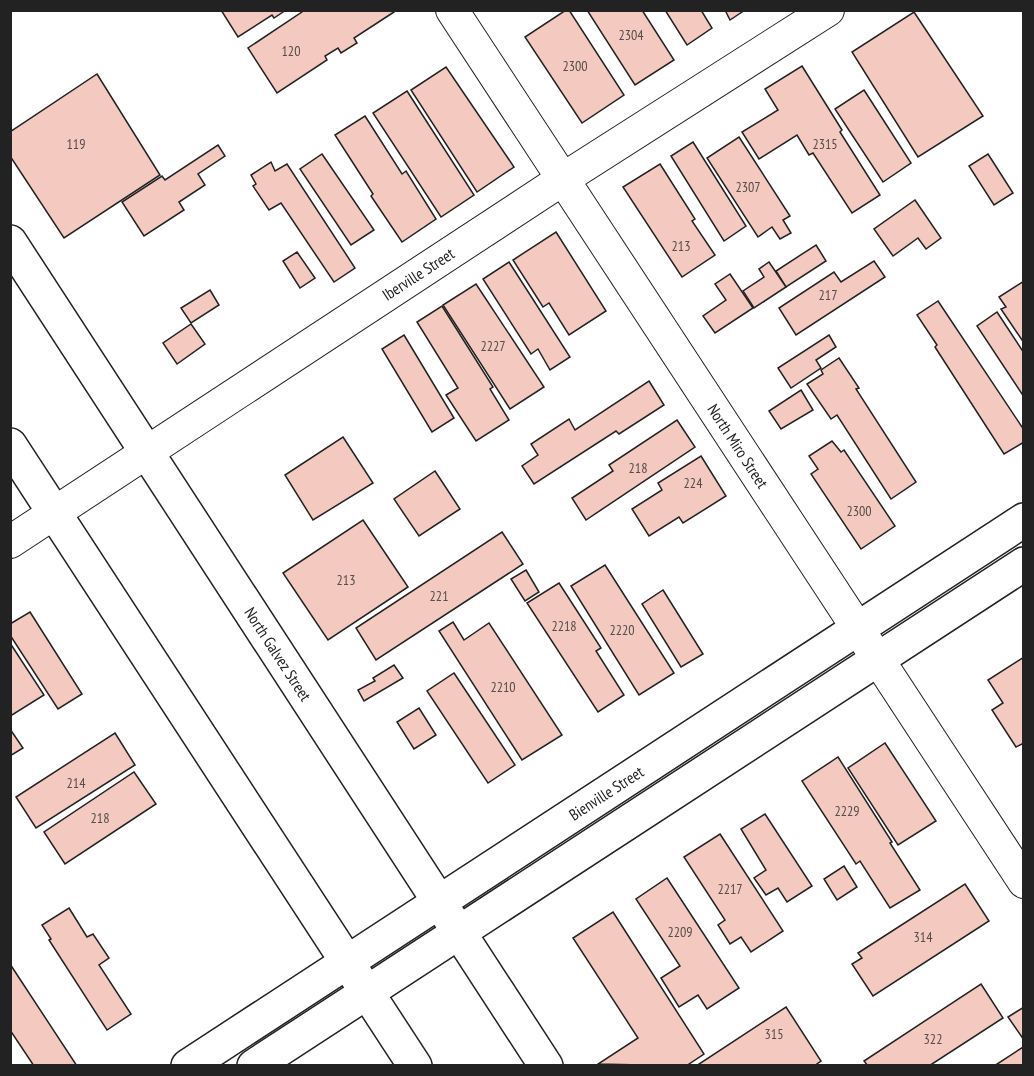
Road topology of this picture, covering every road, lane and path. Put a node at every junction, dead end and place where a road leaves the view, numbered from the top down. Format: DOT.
graph roads {
  1 [pos="452,10"];
  2 [pos="828,10"];
  3 [pos="563,179"];
  4 [pos="10,242"];
  5 [pos="10,445"];
  6 [pos="147,451"];
  7 [pos="55,514"];
  8 [pos="1023,520"];
  9 [pos="10,542"];
  10 [pos="1023,564"];
  11 [pos="857,629"];
  12 [pos="877,659"];
  13 [pos="1023,882"];
  14 [pos="440,902"];
  15 [pos="458,932"];
  16 [pos="346,962"];
  17 [pos="367,992"];
  18 [pos="188,1065"];
  19 [pos="254,1065"];
  20 [pos="415,1065"];
  21 [pos="546,1065"];
  1 -- 3 [label="street, North Miro Street"];
  2 -- 3 [label="street, Iberville Street"];
  3 -- 6 [label="street, Iberville Street"];
  3 -- 11 [label="street, North Miro Street"];
  4 -- 6 [label="street, North Galvez Street"];
  5 -- 7 [label="street"];
  6 -- 7 [label="street, Iberville Street"];
  6 -- 14 [label="street, North Galvez Street"];
  7 -- 9 [label="street, Iberville Street"];
  7 -- 16 [label="street"];
  8 -- 11 [label="street, Bienville Street"];
  10 -- 12 [label="street"];
  11 -- 12 [label="street, North Miro Street"];
  11 -- 14 [label="street, Bienville Street"];
  12 -- 13 [label="street, North Miro Street"];
  12 -- 15 [label="street"];
  14 -- 15 [label="street, North Galvez Street"];
  14 -- 16 [label="street, Bienville Street"];
  15 -- 17 [label="street"];
  15 -- 21 [label="street, North Galvez Street"];
  16 -- 17 [label="street"];
  16 -- 18 [label="street, Bienville Street"];
  17 -- 19 [label="street"];
  17 -- 20 [label="street"];
}
